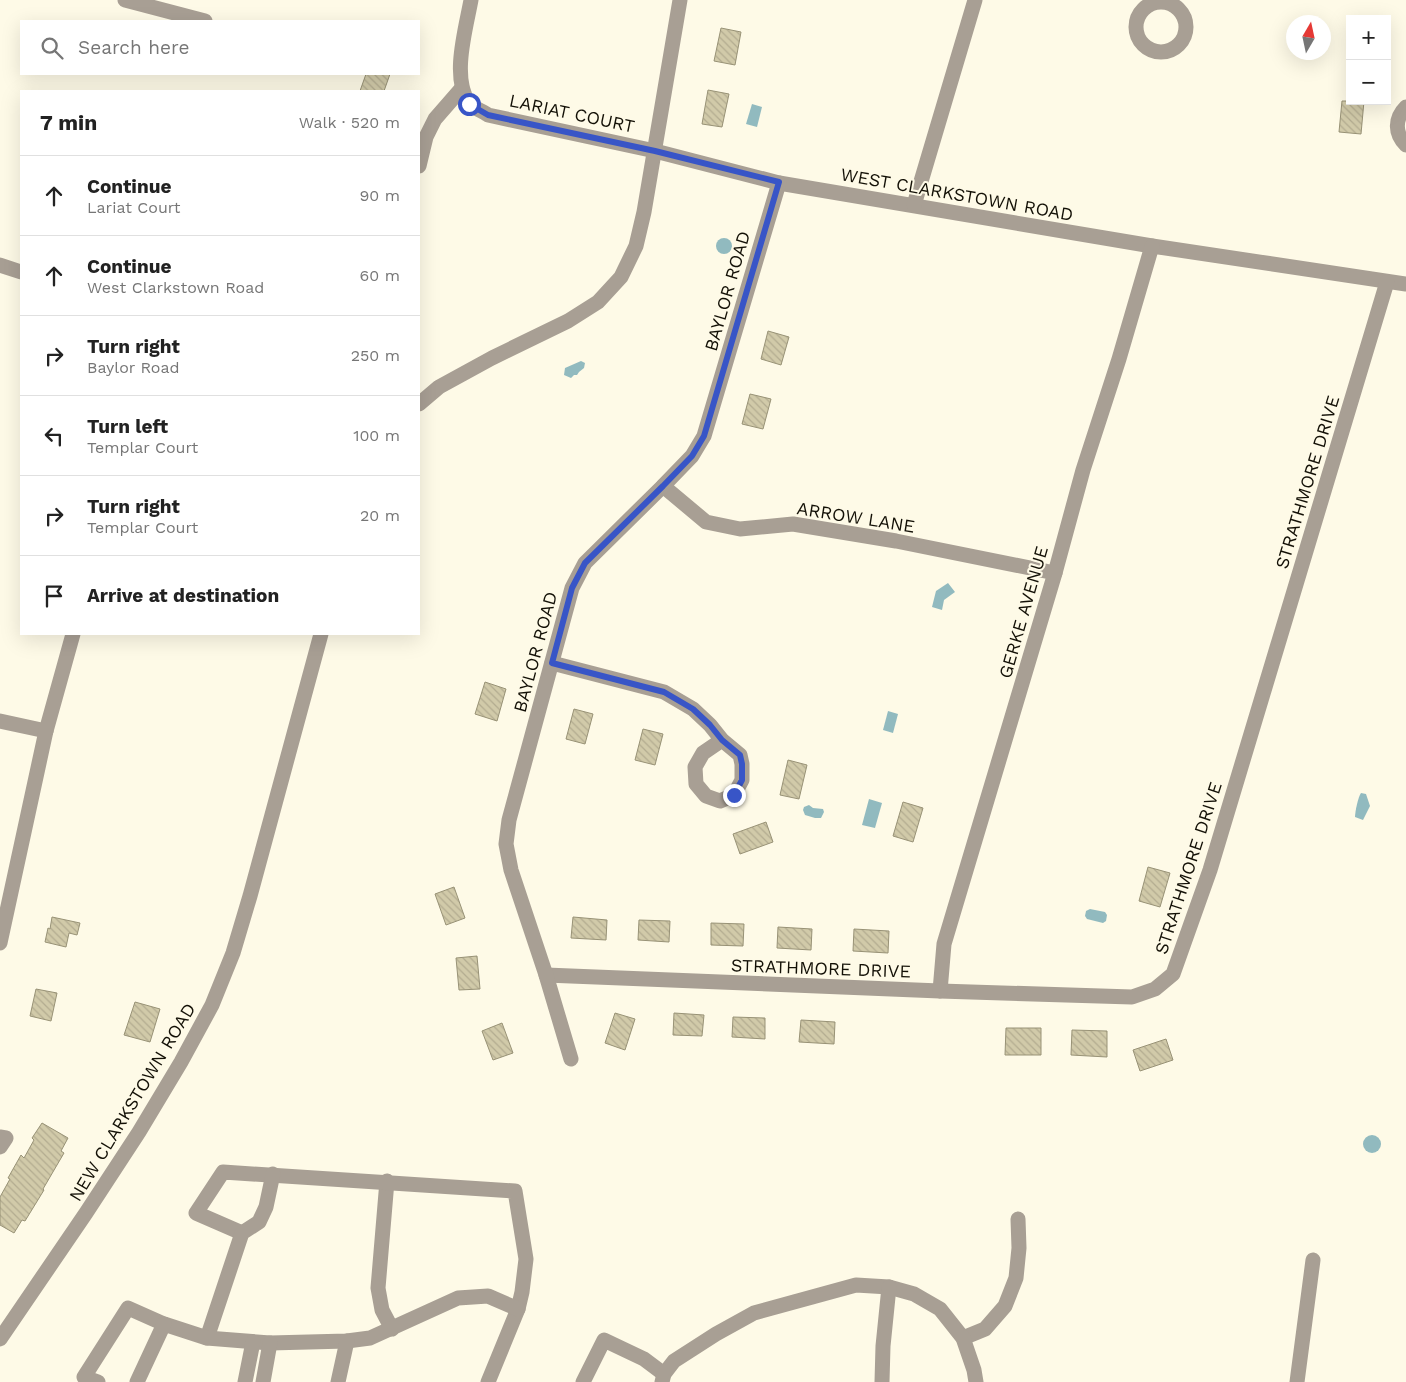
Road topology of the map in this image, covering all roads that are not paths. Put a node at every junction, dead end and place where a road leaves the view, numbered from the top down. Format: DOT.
graph roads {
  1 [pos="125,0"];
  2 [pos="471,0"];
  3 [pos="680,0"];
  4 [pos="975,0"];
  5 [pos="171,6"];
  6 [pos="202,20"];
  7 [pos="462,88"];
  8 [pos="1406,107"];
  9 [pos="1406,146"];
  10 [pos="655,151"];
  11 [pos="420,162"];
  12 [pos="779,182"];
  13 [pos="914,206"];
  14 [pos="1152,246"];
  15 [pos="0,265"];
  16 [pos="20,272"];
  17 [pos="1387,282"];
  18 [pos="1406,284"];
  19 [pos="420,403"];
  20 [pos="663,486"];
  21 [pos="1055,573"];
  22 [pos="73,635"];
  23 [pos="321,635"];
  24 [pos="552,663"];
  25 [pos="0,721"];
  26 [pos="46,731"];
  27 [pos="722,740"];
  28 [pos="0,943"];
  29 [pos="546,975"];
  30 [pos="940,992"];
  31 [pos="571,1059"];
  32 [pos="0,1138"];
  33 [pos="0,1147"];
  34 [pos="273,1174"];
  35 [pos="387,1181"];
  36 [pos="1018,1219"];
  37 [pos="242,1233"];
  38 [pos="1313,1260"];
  39 [pos="889,1287"];
  40 [pos="518,1309"];
  41 [pos="164,1324"];
  42 [pos="392,1329"];
  43 [pos="207,1338"];
  44 [pos="963,1338"];
  45 [pos="0,1339"];
  46 [pos="347,1341"];
  47 [pos="252,1342"];
  48 [pos="270,1343"];
  49 [pos="663,1378"];
  50 [pos="342,1379"];
  51 [pos="98,1382"];
  52 [pos="137,1382"];
  53 [pos="245,1382"];
  54 [pos="263,1382"];
  55 [pos="488,1382"];
  56 [pos="583,1382"];
  57 [pos="882,1382"];
  58 [pos="976,1382"];
  59 [pos="1298,1382"];
  1 -- 5 [label="street"];
  2 -- 7 [label="street, LARIAT COURT"];
  3 -- 10 [label="street"];
  4 -- 13 [label="street"];
  5 -- 6 [label="street"];
  7 -- 10 [label="street, LARIAT COURT"];
  7 -- 11 [label="street"];
  8 -- 9 [label="street"];
  10 -- 12 [label="street, WEST CLARKSTOWN ROAD"];
  10 -- 19 [label="street"];
  12 -- 13 [label="street, WEST CLARKSTOWN ROAD"];
  12 -- 20 [label="street, BAYLOR ROAD"];
  13 -- 14 [label="street, WEST CLARKSTOWN ROAD"];
  14 -- 17 [label="street, WEST CLARKSTOWN ROAD"];
  14 -- 21 [label="street, GERKE AVENUE"];
  15 -- 16 [label="street"];
  17 -- 18 [label="street, WEST CLARKSTOWN ROAD"];
  17 -- 30 [label="street, STRATHMORE DRIVE"];
  20 -- 21 [label="street, ARROW LANE"];
  20 -- 24 [label="street, BAYLOR ROAD"];
  21 -- 30 [label="street, GERKE AVENUE"];
  22 -- 26 [label="street"];
  23 -- 45 [label="street, NEW CLARKSTOWN ROAD"];
  24 -- 27 [label="street"];
  24 -- 29 [label="street, BAYLOR ROAD"];
  25 -- 26 [label="street"];
  26 -- 28 [label="street"];
  29 -- 30 [label="street, STRATHMORE DRIVE"];
  29 -- 31 [label="street, BAYLOR ROAD"];
  32 -- 33 [label="street"];
  34 -- 35 [label="street"];
  34 -- 37 [label="street"];
  34 -- 37 [label="street"];
  35 -- 40 [label="street"];
  35 -- 42 [label="street"];
  36 -- 44 [label="street"];
  37 -- 43 [label="street"];
  38 -- 59 [label="street"];
  39 -- 44 [label="street"];
  39 -- 49 [label="street"];
  39 -- 57 [label="street"];
  40 -- 42 [label="street"];
  40 -- 55 [label="street"];
  41 -- 43 [label="street"];
  41 -- 51 [label="street"];
  41 -- 52 [label="street"];
  42 -- 46 [label="street"];
  43 -- 47 [label="street"];
  44 -- 58 [label="street"];
  46 -- 48 [label="street"];
  46 -- 50 [label="street"];
  47 -- 48 [label="street"];
  47 -- 53 [label="street"];
  48 -- 54 [label="street"];
  49 -- 56 [label="street"];
}
